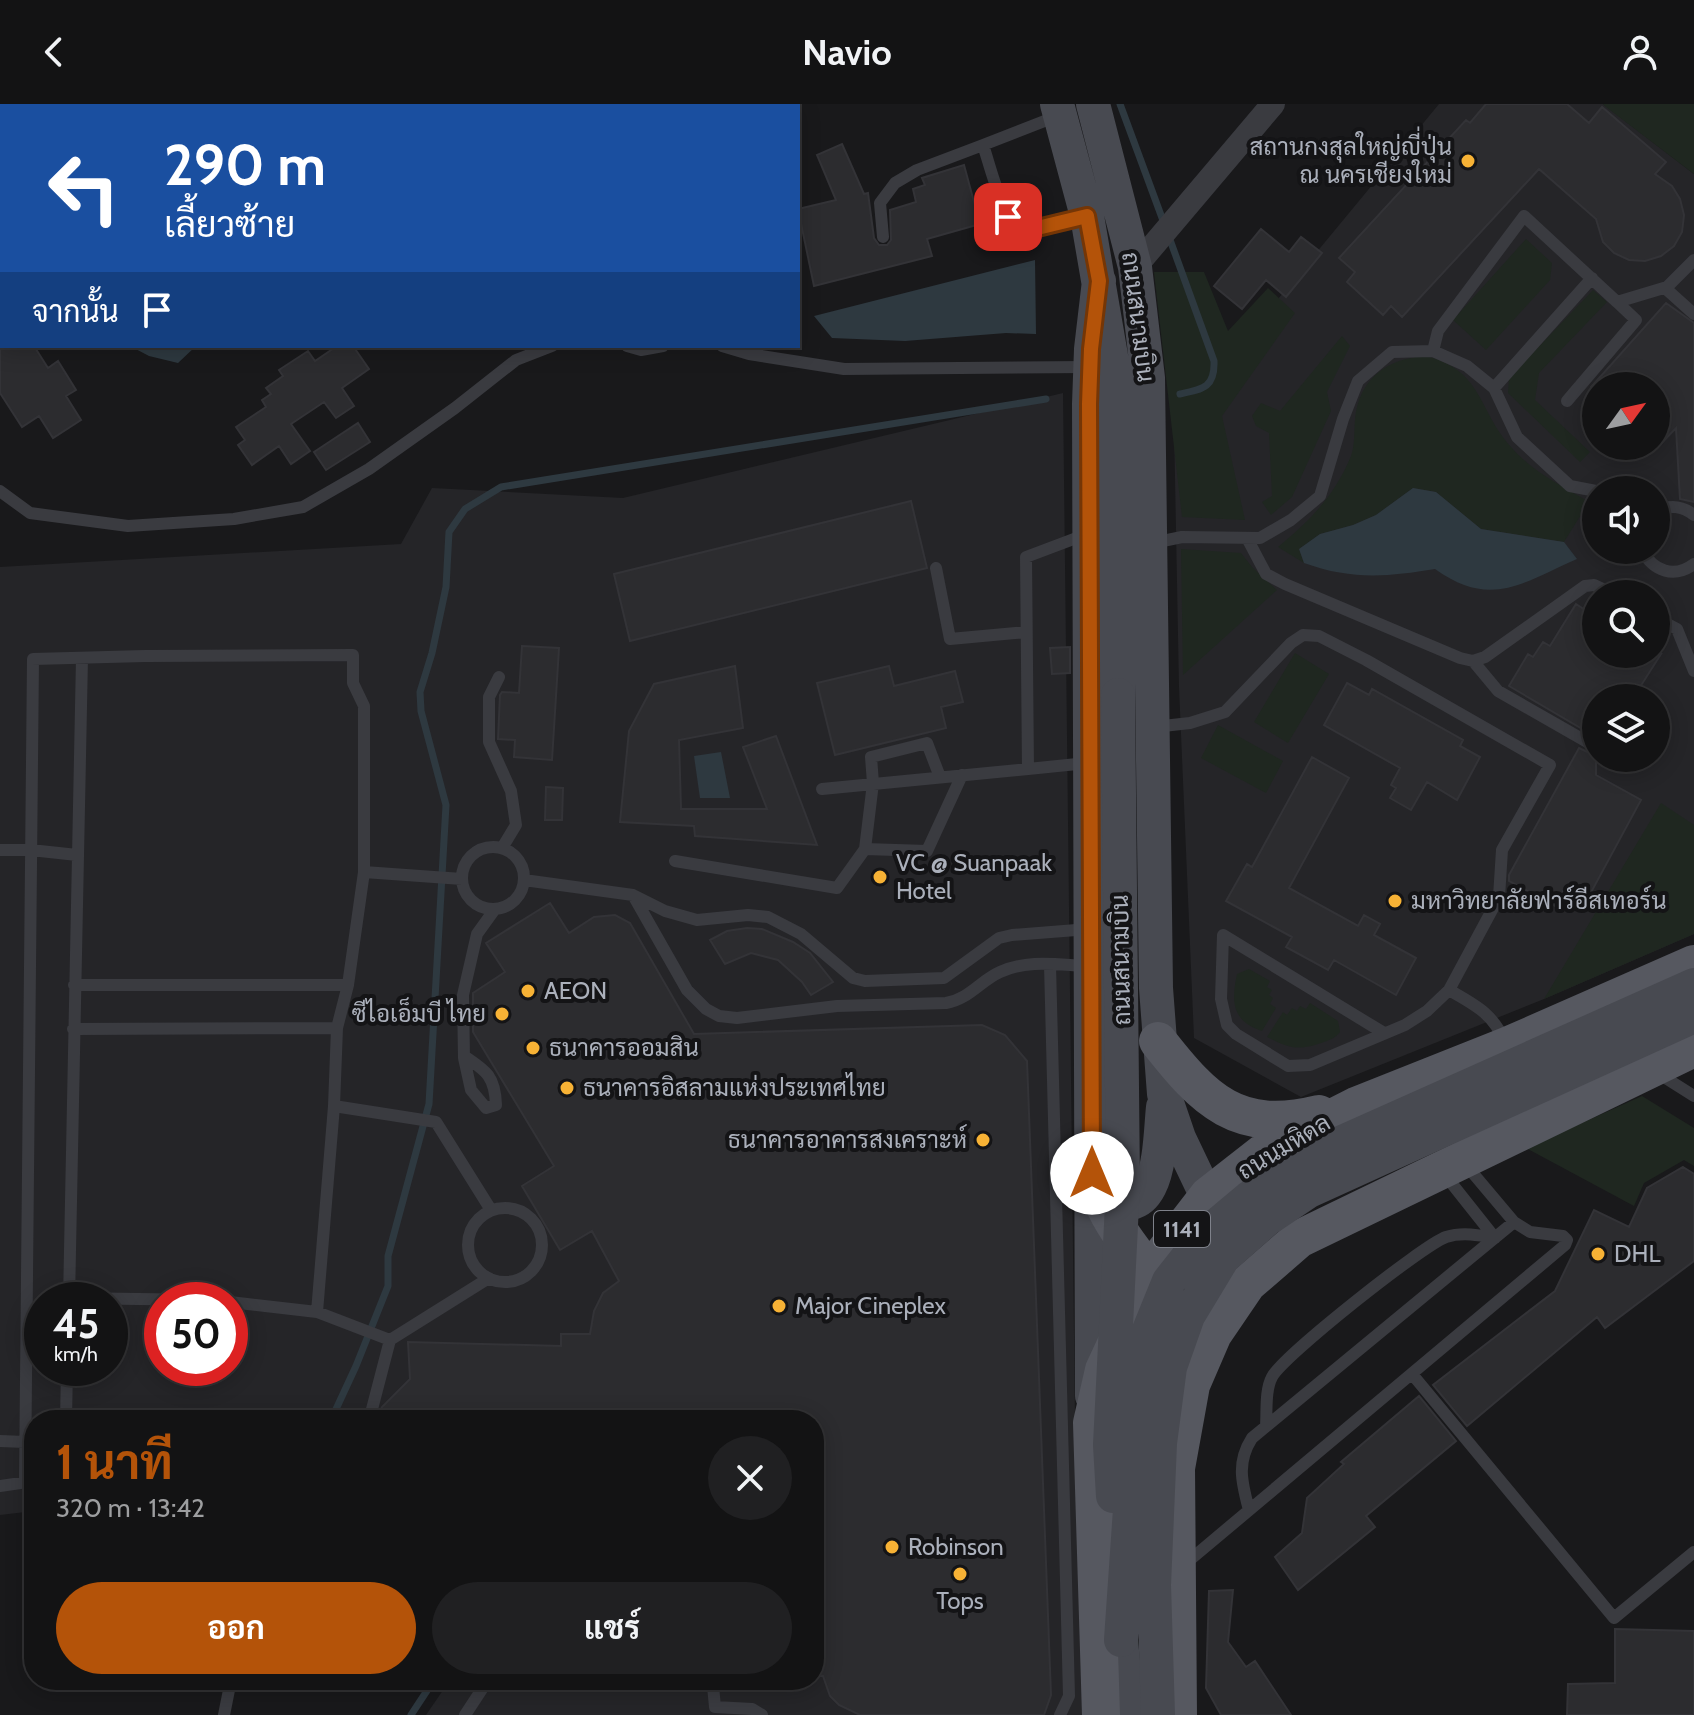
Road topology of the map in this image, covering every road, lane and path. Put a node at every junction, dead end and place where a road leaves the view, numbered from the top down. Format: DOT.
graph roads {
  1 [pos="1093,104"];
  2 [pos="1273,104"];
  3 [pos="1059,109"];
  4 [pos="983,145"];
  5 [pos="1087,216"];
  6 [pos="883,237"];
  7 [pos="1694,260"];
  8 [pos="1135,267"];
  9 [pos="1592,278"];
  10 [pos="1099,281"];
  11 [pos="1665,288"];
  12 [pos="1617,302"];
  13 [pos="1694,314"];
  14 [pos="514,348"];
  15 [pos="547,348"];
  16 [pos="729,348"];
  17 [pos="1433,351"];
  18 [pos="516,360"];
  19 [pos="1090,366"];
  20 [pos="1494,388"];
  21 [pos="1567,401"];
  22 [pos="1582,488"];
  23 [pos="0,491"];
  24 [pos="1670,507"];
  25 [pos="1694,515"];
  26 [pos="1090,533"];
  27 [pos="1247,538"];
  28 [pos="1150,544"];
  29 [pos="1653,564"];
  30 [pos="1694,564"];
  31 [pos="936,568"];
  32 [pos="1582,588"];
  33 [pos="1670,625"];
  34 [pos="1026,632"];
  35 [pos="82,658"];
  36 [pos="1473,661"];
  37 [pos="1694,671"];
  38 [pos="499,677"];
  39 [pos="1153,727"];
  40 [pos="1582,739"];
  41 [pos="1091,762"];
  42 [pos="1028,769"];
  43 [pos="962,775"];
  44 [pos="940,777"];
  45 [pos="873,783"];
  46 [pos="822,789"];
  47 [pos="502,848"];
  48 [pos="865,849"];
  49 [pos="0,850"];
  50 [pos="31,850"];
  51 [pos="77,855"];
  52 [pos="675,861"];
  53 [pos="364,872"];
  54 [pos="462,879"];
  55 [pos="524,880"];
  56 [pos="633,895"];
  57 [pos="495,909"];
  58 [pos="1092,929"];
  59 [pos="1694,964"];
  60 [pos="1050,965"];
  61 [pos="1092,966"];
  62 [pos="74,985"];
  63 [pos="348,985"];
  64 [pos="1694,985"];
  65 [pos="1449,990"];
  66 [pos="1694,1016"];
  67 [pos="337,1028"];
  68 [pos="73,1029"];
  69 [pos="1384,1033"];
  70 [pos="1158,1041"];
  71 [pos="1507,1046"];
  72 [pos="464,1056"];
  73 [pos="1680,1059"];
  74 [pos="1422,1080"];
  75 [pos="1164,1094"];
  76 [pos="1694,1096"];
  77 [pos="334,1106"];
  78 [pos="1356,1106"];
  79 [pos="1452,1163"];
  80 [pos="1095,1184"];
  81 [pos="1208,1196"];
  82 [pos="491,1210"];
  83 [pos="1514,1222"];
  84 [pos="1495,1238"];
  85 [pos="1150,1271"];
  86 [pos="489,1278"];
  87 [pos="69,1282"];
  88 [pos="1245,1287"];
  89 [pos="248,1304"];
  90 [pos="317,1312"];
  91 [pos="390,1340"];
  92 [pos="1412,1374"];
  93 [pos="67,1386"];
  94 [pos="25,1410"];
  95 [pos="66,1410"];
  96 [pos="372,1410"];
  97 [pos="1092,1423"];
  98 [pos="1266,1426"];
  99 [pos="0,1441"];
  100 [pos="24,1442"];
  101 [pos="24,1483"];
  102 [pos="0,1486"];
  103 [pos="1249,1510"];
  104 [pos="1080,1552"];
  105 [pos="1694,1552"];
  106 [pos="1176,1571"];
  107 [pos="1121,1640"];
  108 [pos="229,1690"];
  109 [pos="481,1690"];
  110 [pos="713,1690"];
  111 [pos="757,1712"];
  112 [pos="224,1715"];
  113 [pos="465,1715"];
  114 [pos="1060,1715"];
  115 [pos="1101,1715"];
  116 [pos="1128,1715"];
  117 [pos="1158,1715"];
  118 [pos="1178,1715"];
  1 -- 8 [label="main road, ถนนสนามบิน / 1141"];
  2 -- 8 [label="street"];
  3 -- 4 [label="lane"];
  3 -- 5 [label="main road, ถนนสนามบิน / 1141"];
  4 -- 5 [label="lane"];
  4 -- 6 [label="lane"];
  5 -- 10 [label="main road, ถนนสนามบิน / 1141"];
  7 -- 11 [label="lane"];
  8 -- 28 [label="main road, ถนนสนามบิน / 1141"];
  9 -- 12 [label="lane"];
  9 -- 17 [label="lane"];
  9 -- 20 [label="lane"];
  10 -- 19 [label="main road, ถนนสนามบิน / 1141"];
  10 -- 107 [label="main road, ถนนสนามบิน / 1141, bridge"];
  11 -- 12 [label="lane"];
  11 -- 13 [label="lane"];
  12 -- 21 [label="lane"];
  14 -- 18 [label="lane"];
  15 -- 18 [label="lane"];
  16 -- 19 [label="lane"];
  17 -- 20 [label="lane"];
  17 -- 27 [label="lane"];
  18 -- 23 [label="lane"];
  19 -- 26 [label="main road, ถนนสนามบิน / 1141"];
  20 -- 22 [label="lane"];
  24 -- 25 [label="lane"];
  26 -- 34 [label="lane"];
  26 -- 41 [label="main road, ถนนสนามบิน / 1141"];
  27 -- 28 [label="lane"];
  27 -- 36 [label="lane"];
  28 -- 39 [label="main road, ถนนสนามบิน / 1141"];
  29 -- 30 [label="lane"];
  31 -- 34 [label="lane"];
  32 -- 36 [label="lane"];
  33 -- 37 [label="lane"];
  34 -- 42 [label="lane"];
  35 -- 50 [label="lane"];
  35 -- 51 [label="lane"];
  35 -- 53 [label="lane"];
  36 -- 40 [label="lane"];
  38 -- 47 [label="lane"];
  39 -- 65 [label="lane"];
  39 -- 70 [label="main road, ถนนสนามบิน / 1141"];
  41 -- 42 [label="lane"];
  41 -- 58 [label="main road, ถนนสนามบิน / 1141"];
  42 -- 43 [label="lane"];
  43 -- 44 [label="lane"];
  43 -- 48 [label="lane"];
  44 -- 45 [label="lane"];
  44 -- 45 [label="lane"];
  45 -- 46 [label="lane"];
  45 -- 48 [label="lane"];
  47 -- 54 [label="lane"];
  47 -- 55 [label="lane"];
  48 -- 52 [label="lane"];
  49 -- 50 [label="lane"];
  50 -- 51 [label="lane"];
  50 -- 94 [label="lane"];
  51 -- 62 [label="lane"];
  53 -- 54 [label="lane"];
  53 -- 63 [label="lane"];
  54 -- 57 [label="lane"];
  55 -- 56 [label="lane"];
  55 -- 57 [label="lane"];
  56 -- 58 [label="lane"];
  56 -- 60 [label="lane"];
  57 -- 72 [label="lane"];
  58 -- 61 [label="main road, ถนนสนามบิน / 1141"];
  59 -- 71 [label="main road, ถนนมหิดล / 1141"];
  60 -- 61 [label="lane"];
  60 -- 104 [label="lane"];
  61 -- 80 [label="main road, ถนนสนามบิน / 1141"];
  62 -- 63 [label="lane"];
  62 -- 68 [label="lane"];
  63 -- 67 [label="lane"];
  64 -- 107 [label="main road, ถนนมหิดล / 1141, bridge"];
  65 -- 69 [label="lane"];
  65 -- 71 [label="lane"];
  66 -- 117 [label="main road, 1141, bridge"];
  67 -- 68 [label="lane"];
  67 -- 77 [label="lane"];
  68 -- 87 [label="lane"];
  69 -- 69 [label="lane"];
  70 -- 75 [label="main road, ถนนสนามบิน / 1141"];
  70 -- 78 [label="main road"];
  71 -- 74 [label="main road, ถนนมหิดล / 1141"];
  73 -- 76 [label="lane"];
  73 -- 79 [label="main road"];
  74 -- 78 [label="main road, ถนนมหิดล / 1141"];
  74 -- 79 [label="main road"];
  75 -- 80 [label="main road"];
  75 -- 81 [label="main road, ถนนสนามบิน / 1141"];
  77 -- 82 [label="lane"];
  77 -- 90 [label="lane"];
  78 -- 81 [label="main road, ถนนมหิดล / 1141"];
  79 -- 83 [label="lane"];
  79 -- 84 [label="lane"];
  79 -- 88 [label="main road"];
  80 -- 85 [label="main road"];
  80 -- 97 [label="main road, ถนนสนามบิน / 1141"];
  81 -- 85 [label="main road, ถนนมหิดล / 1141"];
  81 -- 88 [label="main road, ถนนสนามบิน / 1141"];
  82 -- 86 [label="lane"];
  82 -- 86 [label="lane"];
  83 -- 84 [label="lane"];
  83 -- 92 [label="lane"];
  84 -- 98 [label="lane"];
  84 -- 98 [label="lane"];
  85 -- 88 [label="main road"];
  85 -- 97 [label="main road, ถนนมหิดล / 1141"];
  86 -- 91 [label="lane"];
  88 -- 106 [label="main road"];
  89 -- 90 [label="lane"];
  90 -- 91 [label="lane"];
  91 -- 96 [label="lane"];
  92 -- 103 [label="lane"];
  92 -- 105 [label="lane"];
  93 -- 95 [label="lane"];
  97 -- 104 [label="main road, ถนนมหิดล / 1141"];
  98 -- 103 [label="lane"];
  99 -- 100 [label="lane"];
  101 -- 102 [label="lane"];
  103 -- 106 [label="lane"];
  104 -- 114 [label="lane"];
  104 -- 115 [label="main road, ถนนมหิดล / 1141"];
  106 -- 118 [label="main road"];
  107 -- 116 [label="main road, ถนนมหิดล / 1141"];
  108 -- 112 [label="lane"];
  109 -- 113 [label="lane"];
  110 -- 111 [label="lane"];
}
